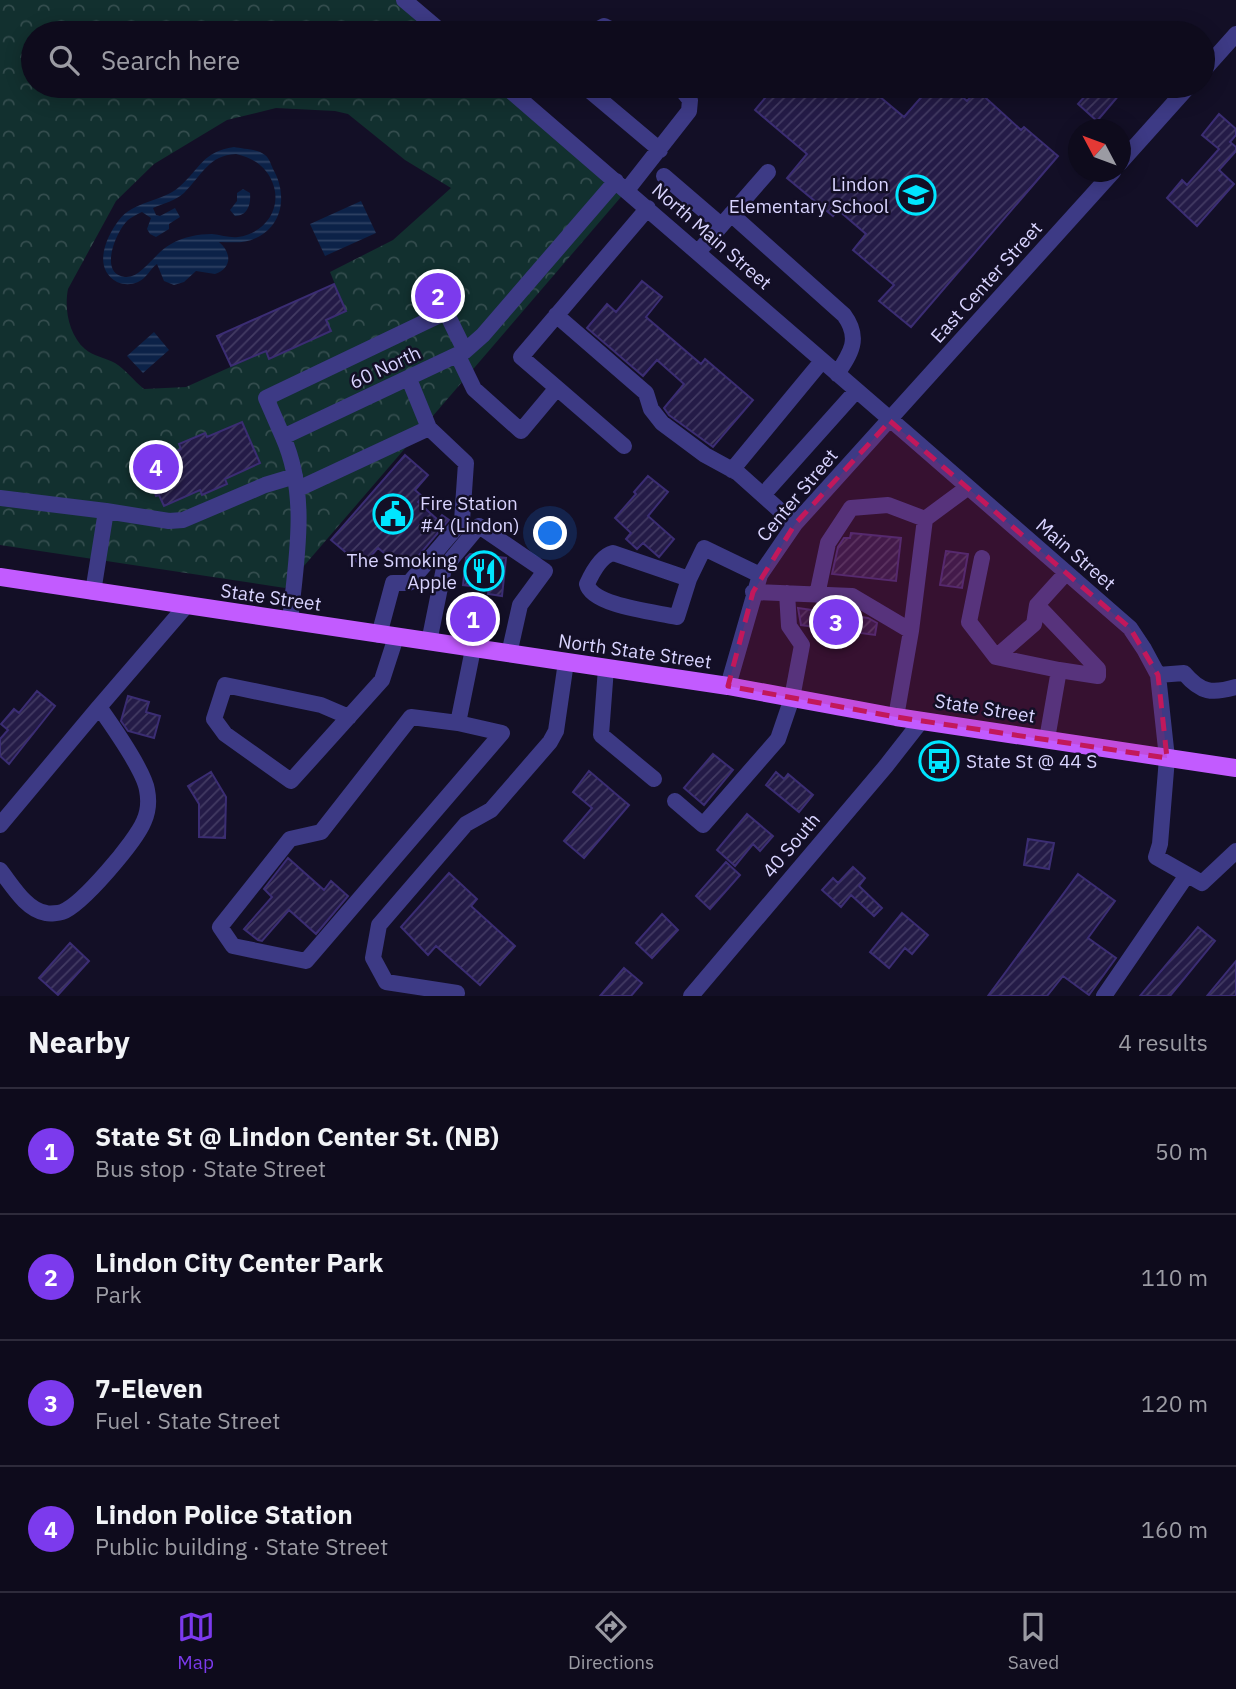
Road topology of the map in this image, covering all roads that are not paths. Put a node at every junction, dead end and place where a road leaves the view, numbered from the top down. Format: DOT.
graph roads {
  1 [pos="404,0"];
  2 [pos="429,21"];
  3 [pos="1235,36"];
  4 [pos="1215,58"];
  5 [pos="519,98"];
  6 [pos="598,98"];
  7 [pos="688,98"];
  8 [pos="1178,98"];
  9 [pos="660,150"];
  10 [pos="1131,152"];
  11 [pos="768,172"];
  12 [pos="664,176"];
  13 [pos="1103,182"];
  14 [pos="621,186"];
  15 [pos="648,208"];
  16 [pos="726,220"];
  17 [pos="699,251"];
  18 [pos="556,315"];
  19 [pos="462,354"];
  20 [pos="822,361"];
  21 [pos="837,374"];
  22 [pos="409,379"];
  23 [pos="557,388"];
  24 [pos="856,391"];
  25 [pos="890,421"];
  26 [pos="429,428"];
  27 [pos="283,437"];
  28 [pos="624,446"];
  29 [pos="732,470"];
  30 [pos="297,482"];
  31 [pos="832,484"];
  32 [pos="967,488"];
  33 [pos="763,495"];
  34 [pos="0,498"];
  35 [pos="851,508"];
  36 [pos="106,511"];
  37 [pos="925,519"];
  38 [pos="796,524"];
  39 [pos="982,558"];
  40 [pos="1066,573"];
  41 [pos="760,575"];
  42 [pos="0,578"];
  43 [pos="689,579"];
  44 [pos="93,592"];
  45 [pos="753,592"];
  46 [pos="787,593"];
  47 [pos="817,595"];
  48 [pos="1037,605"];
  49 [pos="186,606"];
  50 [pos="290,621"];
  51 [pos="911,631"];
  52 [pos="388,636"];
  53 [pos="429,642"];
  54 [pos="473,649"];
  55 [pos="509,654"];
  56 [pos="996,657"];
  57 [pos="537,658"];
  58 [pos="566,663"];
  59 [pos="606,668"];
  60 [pos="1059,670"];
  61 [pos="1158,675"];
  62 [pos="728,687"];
  63 [pos="1236,687"];
  64 [pos="792,698"];
  65 [pos="99,706"];
  66 [pos="349,717"];
  67 [pos="896,717"];
  68 [pos="922,720"];
  69 [pos="458,723"];
  70 [pos="1047,739"];
  71 [pos="1167,758"];
  72 [pos="1236,768"];
  73 [pos="654,779"];
  74 [pos="674,801"];
  75 [pos="0,825"];
  76 [pos="1236,851"];
  77 [pos="0,870"];
  78 [pos="1187,875"];
  79 [pos="457,993"];
  80 [pos="691,996"];
  81 [pos="1104,996"];
  1 -- 2 [label="street"];
  3 -- 4 [label="street"];
  5 -- 14 [label="street, North Main Street"];
  6 -- 9 [label="street"];
  7 -- 9 [label="street, 60 North"];
  8 -- 10 [label="street"];
  9 -- 14 [label="street, 60 North"];
  11 -- 16 [label="street"];
  12 -- 16 [label="street"];
  13 -- 25 [label="street, East Center Street"];
  14 -- 15 [label="street, North Main Street"];
  14 -- 19 [label="street, 60 North"];
  15 -- 17 [label="street, North Main Street"];
  15 -- 18 [label="street"];
  16 -- 17 [label="street"];
  16 -- 21 [label="street"];
  17 -- 20 [label="street, North Main Street"];
  18 -- 23 [label="street"];
  18 -- 29 [label="street"];
  19 -- 22 [label="street, 60 North"];
  19 -- 23 [label="street"];
  19 -- 27 [label="street"];
  20 -- 21 [label="street, North Main Street"];
  20 -- 29 [label="street"];
  21 -- 24 [label="street, North Main Street"];
  22 -- 26 [label="street"];
  22 -- 27 [label="street, 60 North"];
  23 -- 28 [label="street"];
  24 -- 25 [label="street, North Main Street"];
  24 -- 33 [label="street"];
  25 -- 31 [label="street, Center Street"];
  25 -- 32 [label="street, Main Street"];
  26 -- 30 [label="street"];
  26 -- 52 [label="street"];
  27 -- 30 [label="street"];
  29 -- 33 [label="street"];
  30 -- 36 [label="street"];
  30 -- 50 [label="street"];
  31 -- 35 [label="street"];
  31 -- 38 [label="street, Center Street"];
  32 -- 37 [label="street"];
  32 -- 40 [label="street, Main Street"];
  33 -- 38 [label="street"];
  34 -- 36 [label="street"];
  35 -- 37 [label="street"];
  35 -- 47 [label="street"];
  36 -- 44 [label="street"];
  37 -- 51 [label="street"];
  38 -- 41 [label="street, Center Street"];
  39 -- 56 [label="street"];
  40 -- 48 [label="street"];
  40 -- 61 [label="street, Main Street"];
  41 -- 43 [label="street"];
  41 -- 45 [label="street, Center Street"];
  42 -- 44 [label="main road, State Street"];
  43 -- 43 [label="street"];
  44 -- 49 [label="main road, State Street"];
  45 -- 46 [label="street"];
  45 -- 62 [label="street, Center Street"];
  46 -- 47 [label="street"];
  46 -- 64 [label="street"];
  47 -- 51 [label="street"];
  48 -- 56 [label="street"];
  48 -- 60 [label="street"];
  49 -- 50 [label="main road, State Street"];
  49 -- 65 [label="street"];
  50 -- 52 [label="main road, State Street"];
  51 -- 67 [label="street"];
  52 -- 53 [label="main road, State Street"];
  52 -- 66 [label="street"];
  53 -- 54 [label="main road, State Street"];
  53 -- 55 [label="street"];
  54 -- 55 [label="main road, State Street"];
  54 -- 69 [label="street"];
  55 -- 57 [label="main road, State Street"];
  56 -- 60 [label="street"];
  57 -- 58 [label="main road, North State Street"];
  58 -- 59 [label="main road, North State Street"];
  58 -- 79 [label="street"];
  59 -- 62 [label="main road, North State Street"];
  59 -- 73 [label="street"];
  60 -- 70 [label="street"];
  61 -- 63 [label="street"];
  61 -- 71 [label="street, Main Street"];
  62 -- 64 [label="main road, State Street"];
  64 -- 67 [label="main road, State Street"];
  64 -- 74 [label="street"];
  65 -- 75 [label="street"];
  65 -- 77 [label="street"];
  66 -- 66 [label="street"];
  67 -- 68 [label="main road, State Street"];
  68 -- 70 [label="main road, State Street"];
  68 -- 80 [label="street, 40 South"];
  69 -- 69 [label="street"];
  70 -- 71 [label="main road, State Street"];
  71 -- 72 [label="main road, State Street"];
  71 -- 78 [label="street, Main Street"];
  76 -- 78 [label="street"];
  78 -- 81 [label="street"];
}
